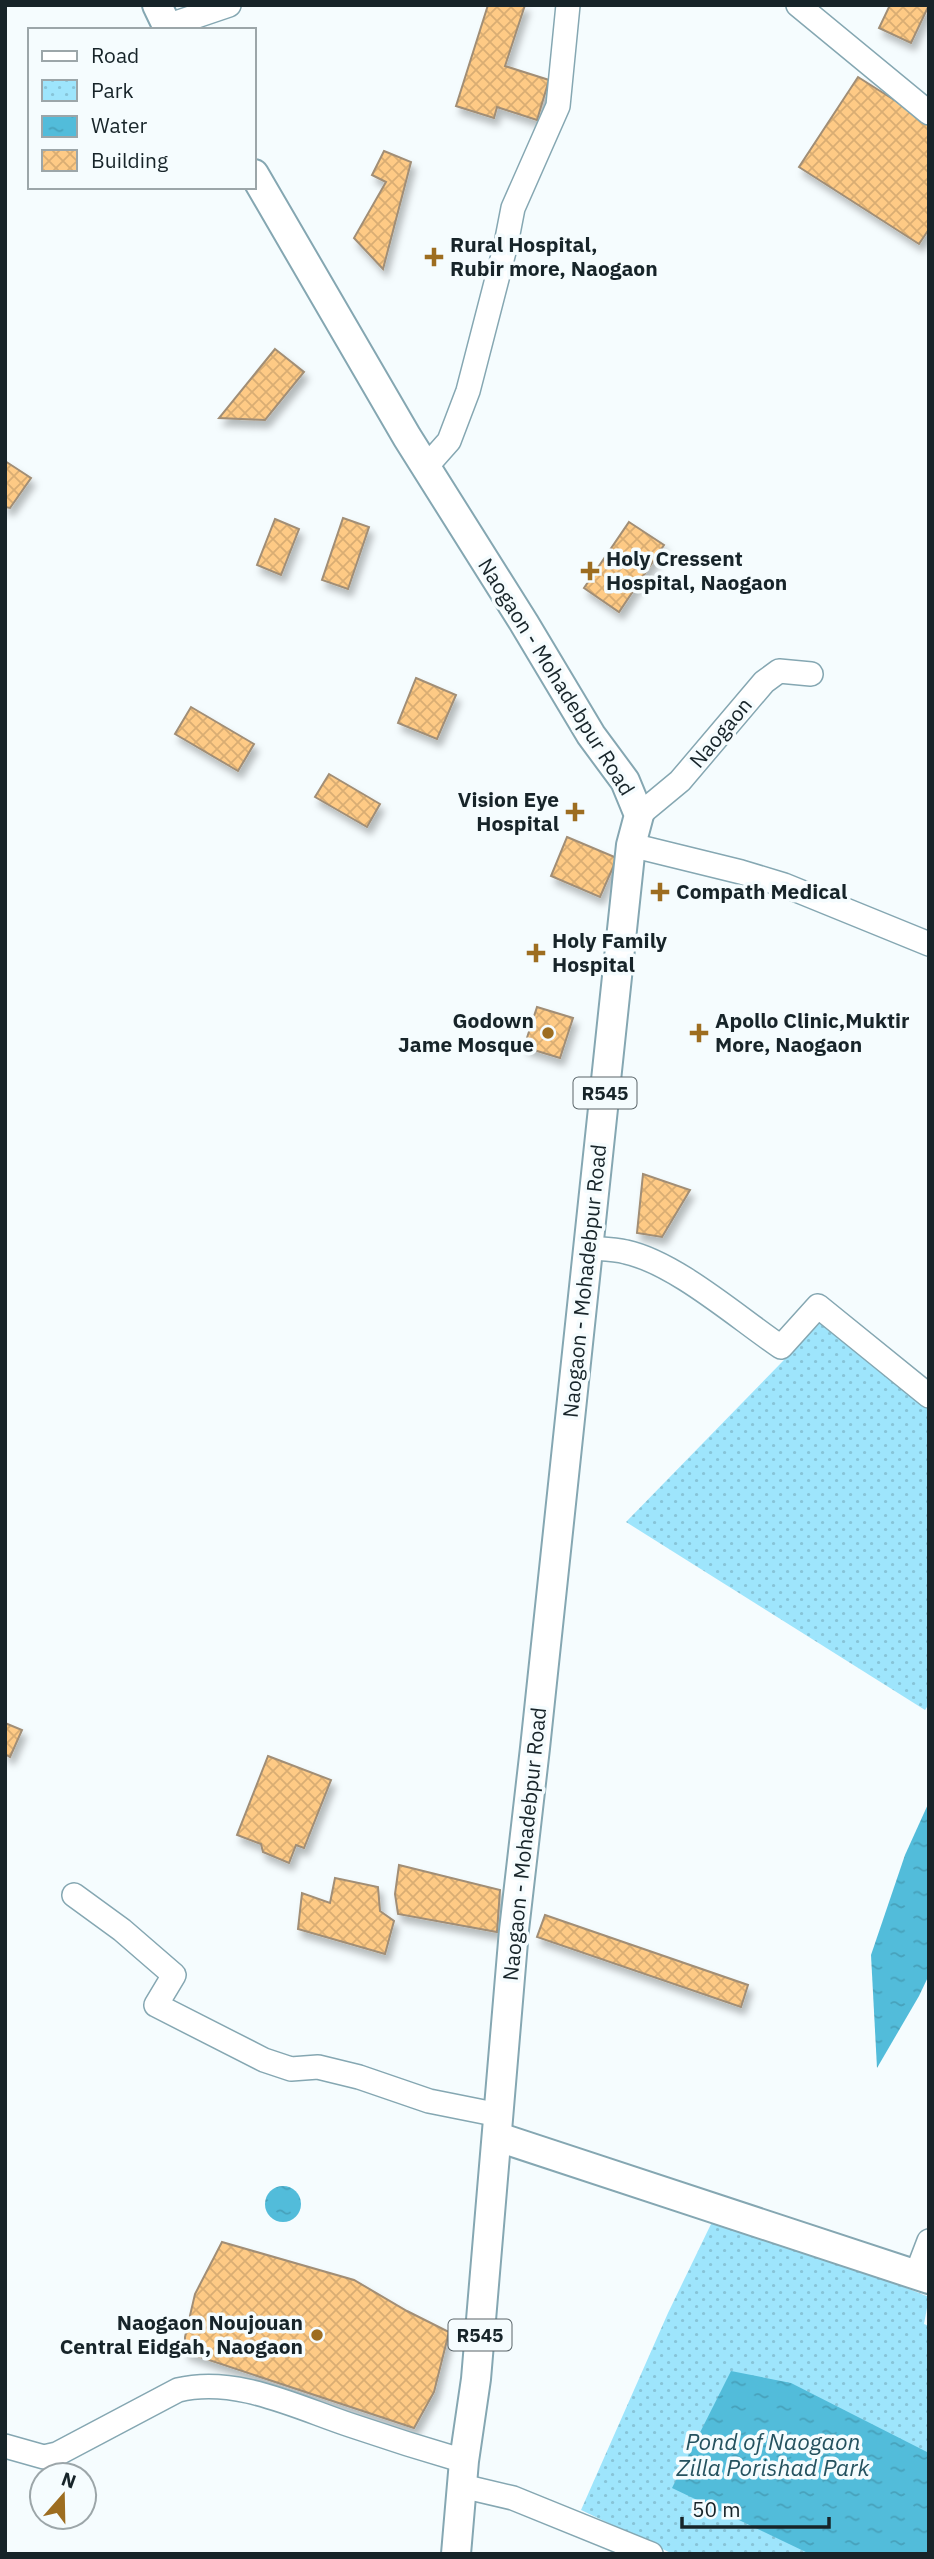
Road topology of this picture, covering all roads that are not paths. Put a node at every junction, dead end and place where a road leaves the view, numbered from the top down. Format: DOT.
graph roads {
  1 [pos="229,5"];
  2 [pos="568,5"];
  3 [pos="798,5"];
  4 [pos="164,20"];
  5 [pos="929,113"];
  6 [pos="256,177"];
  7 [pos="426,467"];
  8 [pos="811,674"];
  9 [pos="639,815"];
  10 [pos="631,845"];
  11 [pos="929,944"];
  12 [pos="589,1248"];
  13 [pos="929,1396"];
  14 [pos="74,1895"];
  15 [pos="498,2126"];
  16 [pos="929,2241"];
  17 [pos="922,2277"];
  18 [pos="5,2446"];
  19 [pos="463,2474"];
  20 [pos="456,2554"];
  21 [pos="651,2554"];
  1 -- 4 [label="street"];
  2 -- 7 [label="street"];
  3 -- 5 [label="street"];
  6 -- 7 [label="main road, Naogaon - Mohadebpur Road"];
  7 -- 9 [label="main road, Naogaon - Mohadebpur Road"];
  8 -- 9 [label="street, Naogaon"];
  9 -- 10 [label="main road, Naogaon - Mohadebpur Road / R545"];
  10 -- 11 [label="street"];
  10 -- 12 [label="main road, Naogaon - Mohadebpur Road / R545"];
  12 -- 13 [label="street"];
  12 -- 15 [label="main road, Naogaon - Mohadebpur Road / R545"];
  14 -- 15 [label="street"];
  15 -- 17 [label="main road"];
  15 -- 19 [label="main road, R545"];
  16 -- 17 [label="street"];
  18 -- 19 [label="street"];
  19 -- 20 [label="main road, R545"];
  19 -- 21 [label="street"];
}
